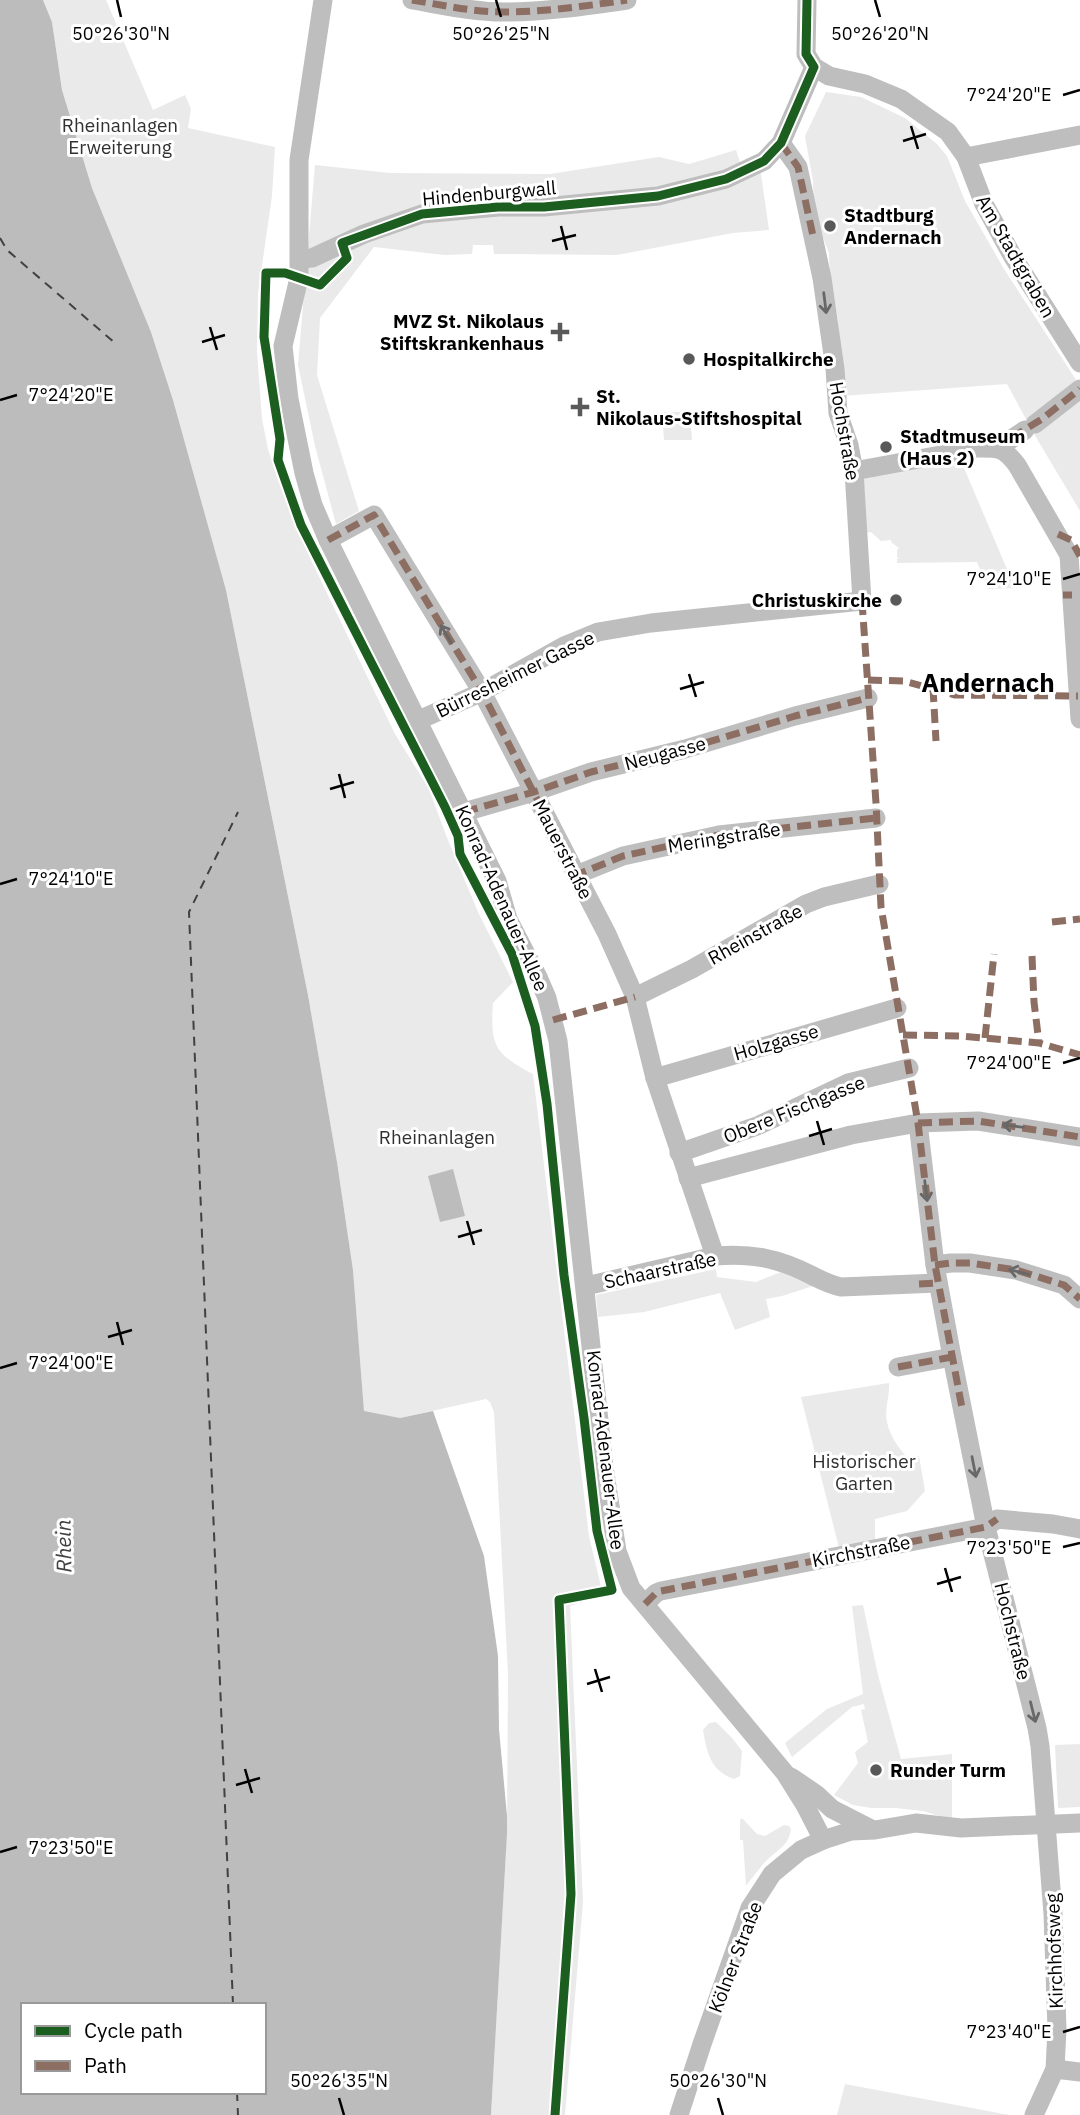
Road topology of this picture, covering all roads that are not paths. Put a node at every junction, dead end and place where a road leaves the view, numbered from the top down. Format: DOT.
graph roads {
  1 [pos="323,0"];
  2 [pos="412,0"];
  3 [pos="627,0"];
  4 [pos="807,0"];
  5 [pos="814,67"];
  6 [pos="1080,135"];
  7 [pos="781,143"];
  8 [pos="966,157"];
  9 [pos="300,259"];
  10 [pos="1080,363"];
  11 [pos="1080,389"];
  12 [pos="998,448"];
  13 [pos="854,471"];
  14 [pos="328,540"];
  15 [pos="862,601"];
  16 [pos="482,692"];
  17 [pos="868,698"];
  18 [pos="1080,719"];
  19 [pos="419,720"];
  20 [pos="534,792"];
  21 [pos="464,812"];
  22 [pos="876,818"];
  23 [pos="576,875"];
  24 [pos="879,884"];
  25 [pos="635,997"];
  26 [pos="897,1009"];
  27 [pos="909,1068"];
  28 [pos="655,1078"];
  29 [pos="918,1123"];
  30 [pos="1080,1137"];
  31 [pos="680,1153"];
  32 [pos="688,1178"];
  33 [pos="715,1256"];
  34 [pos="937,1274"];
  35 [pos="586,1286"];
  36 [pos="1080,1299"];
  37 [pos="952,1357"];
  38 [pos="898,1367"];
  39 [pos="986,1527"];
  40 [pos="1080,1529"];
  41 [pos="645,1604"];
  42 [pos="785,1773"];
  43 [pos="816,1794"];
  44 [pos="1080,1823"];
  45 [pos="1046,1825"];
  46 [pos="875,1830"];
  47 [pos="823,1840"];
  48 [pos="1055,2069"];
  49 [pos="1080,2072"];
  50 [pos="679,2115"];
  51 [pos="1034,2115"];
  1 -- 9 [label="street, Konrad-Adenauer-Allee"];
  2 -- 3 [label="street"];
  4 -- 5 [label="street"];
  5 -- 7 [label="street"];
  5 -- 8 [label="street, Am Stadtgraben"];
  6 -- 8 [label="street"];
  7 -- 9 [label="street, Hindenburgwall"];
  7 -- 13 [label="street, Hochstraße, one-way"];
  8 -- 10 [label="street, Am Stadtgraben"];
  9 -- 14 [label="street, Konrad-Adenauer-Allee"];
  11 -- 12 [label="street"];
  12 -- 13 [label="street"];
  12 -- 18 [label="street"];
  13 -- 15 [label="street, Hochstraße"];
  16 -- 14 [label="street, Mauerstraße, one-way"];
  14 -- 19 [label="street, Konrad-Adenauer-Allee"];
  15 -- 16 [label="street, Bürresheimer Gasse"];
  16 -- 19 [label="street, Bürresheimer Gasse"];
  16 -- 20 [label="street, Mauerstraße"];
  17 -- 20 [label="street, Neugasse"];
  19 -- 21 [label="street, Konrad-Adenauer-Allee"];
  20 -- 21 [label="street, Neugasse"];
  20 -- 23 [label="street, Mauerstraße"];
  21 -- 35 [label="street, Konrad-Adenauer-Allee"];
  22 -- 23 [label="street, Meringstraße"];
  23 -- 25 [label="street, Mauerstraße"];
  24 -- 25 [label="street, Rheinstraße"];
  25 -- 28 [label="street, Mauerstraße"];
  26 -- 28 [label="street, Holzgasse"];
  27 -- 31 [label="street, Obere Fischgasse"];
  28 -- 31 [label="street, Mauerstraße"];
  30 -- 29 [label="street, one-way"];
  29 -- 32 [label="street"];
  29 -- 34 [label="street, Hochstraße, one-way"];
  31 -- 32 [label="street, Mauerstraße"];
  32 -- 33 [label="street, Mauerstraße"];
  33 -- 34 [label="street, Schaarstraße"];
  33 -- 35 [label="street, Schaarstraße"];
  36 -- 34 [label="street, Schaarstraße, one-way"];
  34 -- 37 [label="street, Hochstraße"];
  35 -- 41 [label="street, Konrad-Adenauer-Allee"];
  37 -- 38 [label="street"];
  37 -- 39 [label="street, Hochstraße, one-way"];
  39 -- 40 [label="street, Kirchstraße"];
  39 -- 41 [label="street, Kirchstraße"];
  39 -- 45 [label="street, Hochstraße, one-way"];
  41 -- 42 [label="street, Konrad-Adenauer-Allee"];
  42 -- 43 [label="street"];
  42 -- 47 [label="street"];
  43 -- 46 [label="street"];
  43 -- 47 [label="street"];
  44 -- 45 [label="street, Kölner Straße"];
  45 -- 46 [label="street, Kölner Straße"];
  45 -- 48 [label="street, Kirchhofsweg"];
  46 -- 47 [label="street, Kölner Straße"];
  47 -- 50 [label="street, Kölner Straße"];
  48 -- 49 [label="street"];
  48 -- 51 [label="street, Kirchhofsweg"];
}
